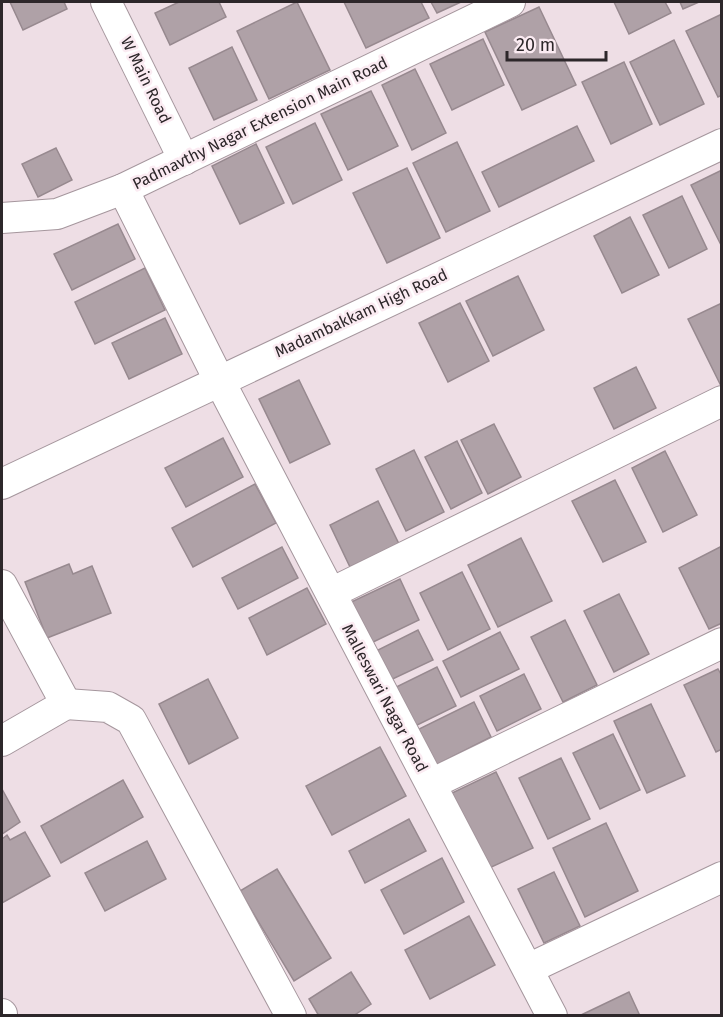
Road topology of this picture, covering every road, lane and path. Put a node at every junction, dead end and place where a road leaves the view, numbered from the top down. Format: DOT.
graph roads {
  1 [pos="106,2"];
  2 [pos="510,2"];
  3 [pos="722,144"];
  4 [pos="184,160"];
  5 [pos="123,189"];
  6 [pos="2,218"];
  7 [pos="219,380"];
  8 [pos="722,400"];
  9 [pos="2,484"];
  10 [pos="2,585"];
  11 [pos="331,593"];
  12 [pos="722,643"];
  13 [pos="66,704"];
  14 [pos="2,741"];
  15 [pos="431,784"];
  16 [pos="722,877"];
  17 [pos="528,969"];
  18 [pos="291,1016"];
  19 [pos="552,1016"];
  1 -- 4 [label="street, W Main Road"];
  2 -- 4 [label="street, Padmavthy Nagar Extension Main Road"];
  3 -- 7 [label="street, Madambakkam High Road"];
  4 -- 5 [label="street, Padmavthy Nagar Extension Main Road"];
  5 -- 6 [label="street, Padmavthy Nagar Extension Main Road"];
  5 -- 7 [label="street, Malleswari Nagar Road"];
  7 -- 9 [label="street, Madambakkam High Road"];
  7 -- 11 [label="street, Malleswari Nagar Road"];
  8 -- 11 [label="street"];
  10 -- 13 [label="street"];
  11 -- 15 [label="street, Malleswari Nagar Road"];
  12 -- 15 [label="street"];
  13 -- 14 [label="street"];
  13 -- 18 [label="street"];
  15 -- 17 [label="street, Malleswari Nagar Road"];
  16 -- 17 [label="street"];
  17 -- 19 [label="street, Malleswari Nagar Road"];
}
